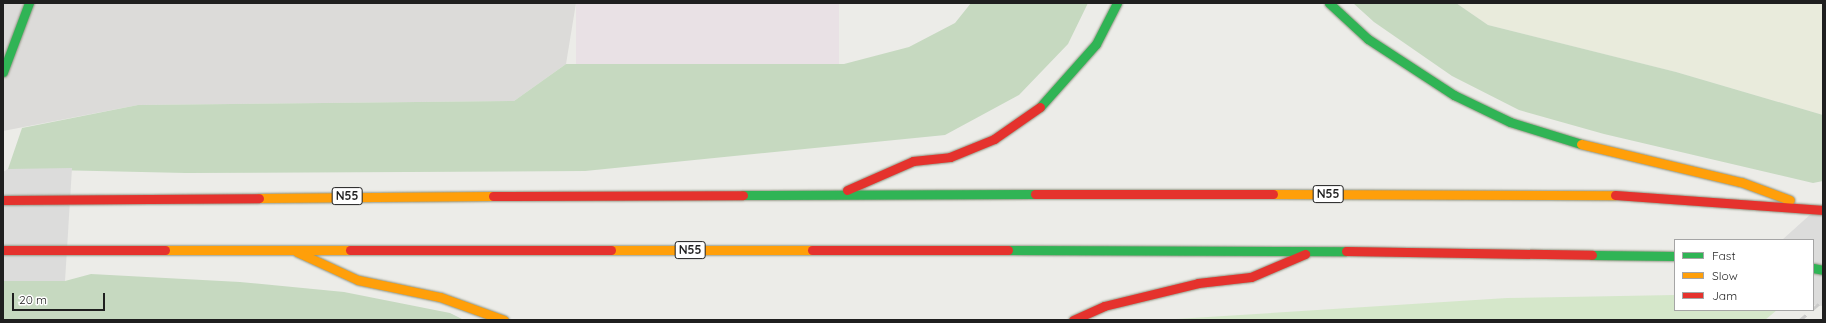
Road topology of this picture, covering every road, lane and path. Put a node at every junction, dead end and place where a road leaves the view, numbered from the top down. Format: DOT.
graph roads {
  1 [pos="28,3"];
  2 [pos="1117,3"];
  3 [pos="1328,3"];
  4 [pos="3,72"];
  5 [pos="839,194"];
  6 [pos="3,200"];
  7 [pos="1819,210"];
  8 [pos="3,250"];
  9 [pos="291,250"];
  10 [pos="1314,250"];
  11 [pos="1674,256"];
  12 [pos="504,320"];
  13 [pos="1072,320"];
  1 -- 4 [label="main road"];
  2 -- 5 [label="main road"];
  3 -- 7 [label="main road"];
  5 -- 6 [label="main road, N55"];
  5 -- 7 [label="main road, N55"];
  8 -- 9 [label="main road, N55"];
  9 -- 10 [label="main road, N55"];
  9 -- 12 [label="main road"];
  10 -- 11 [label="main road, N55"];
  10 -- 13 [label="main road"];
}
